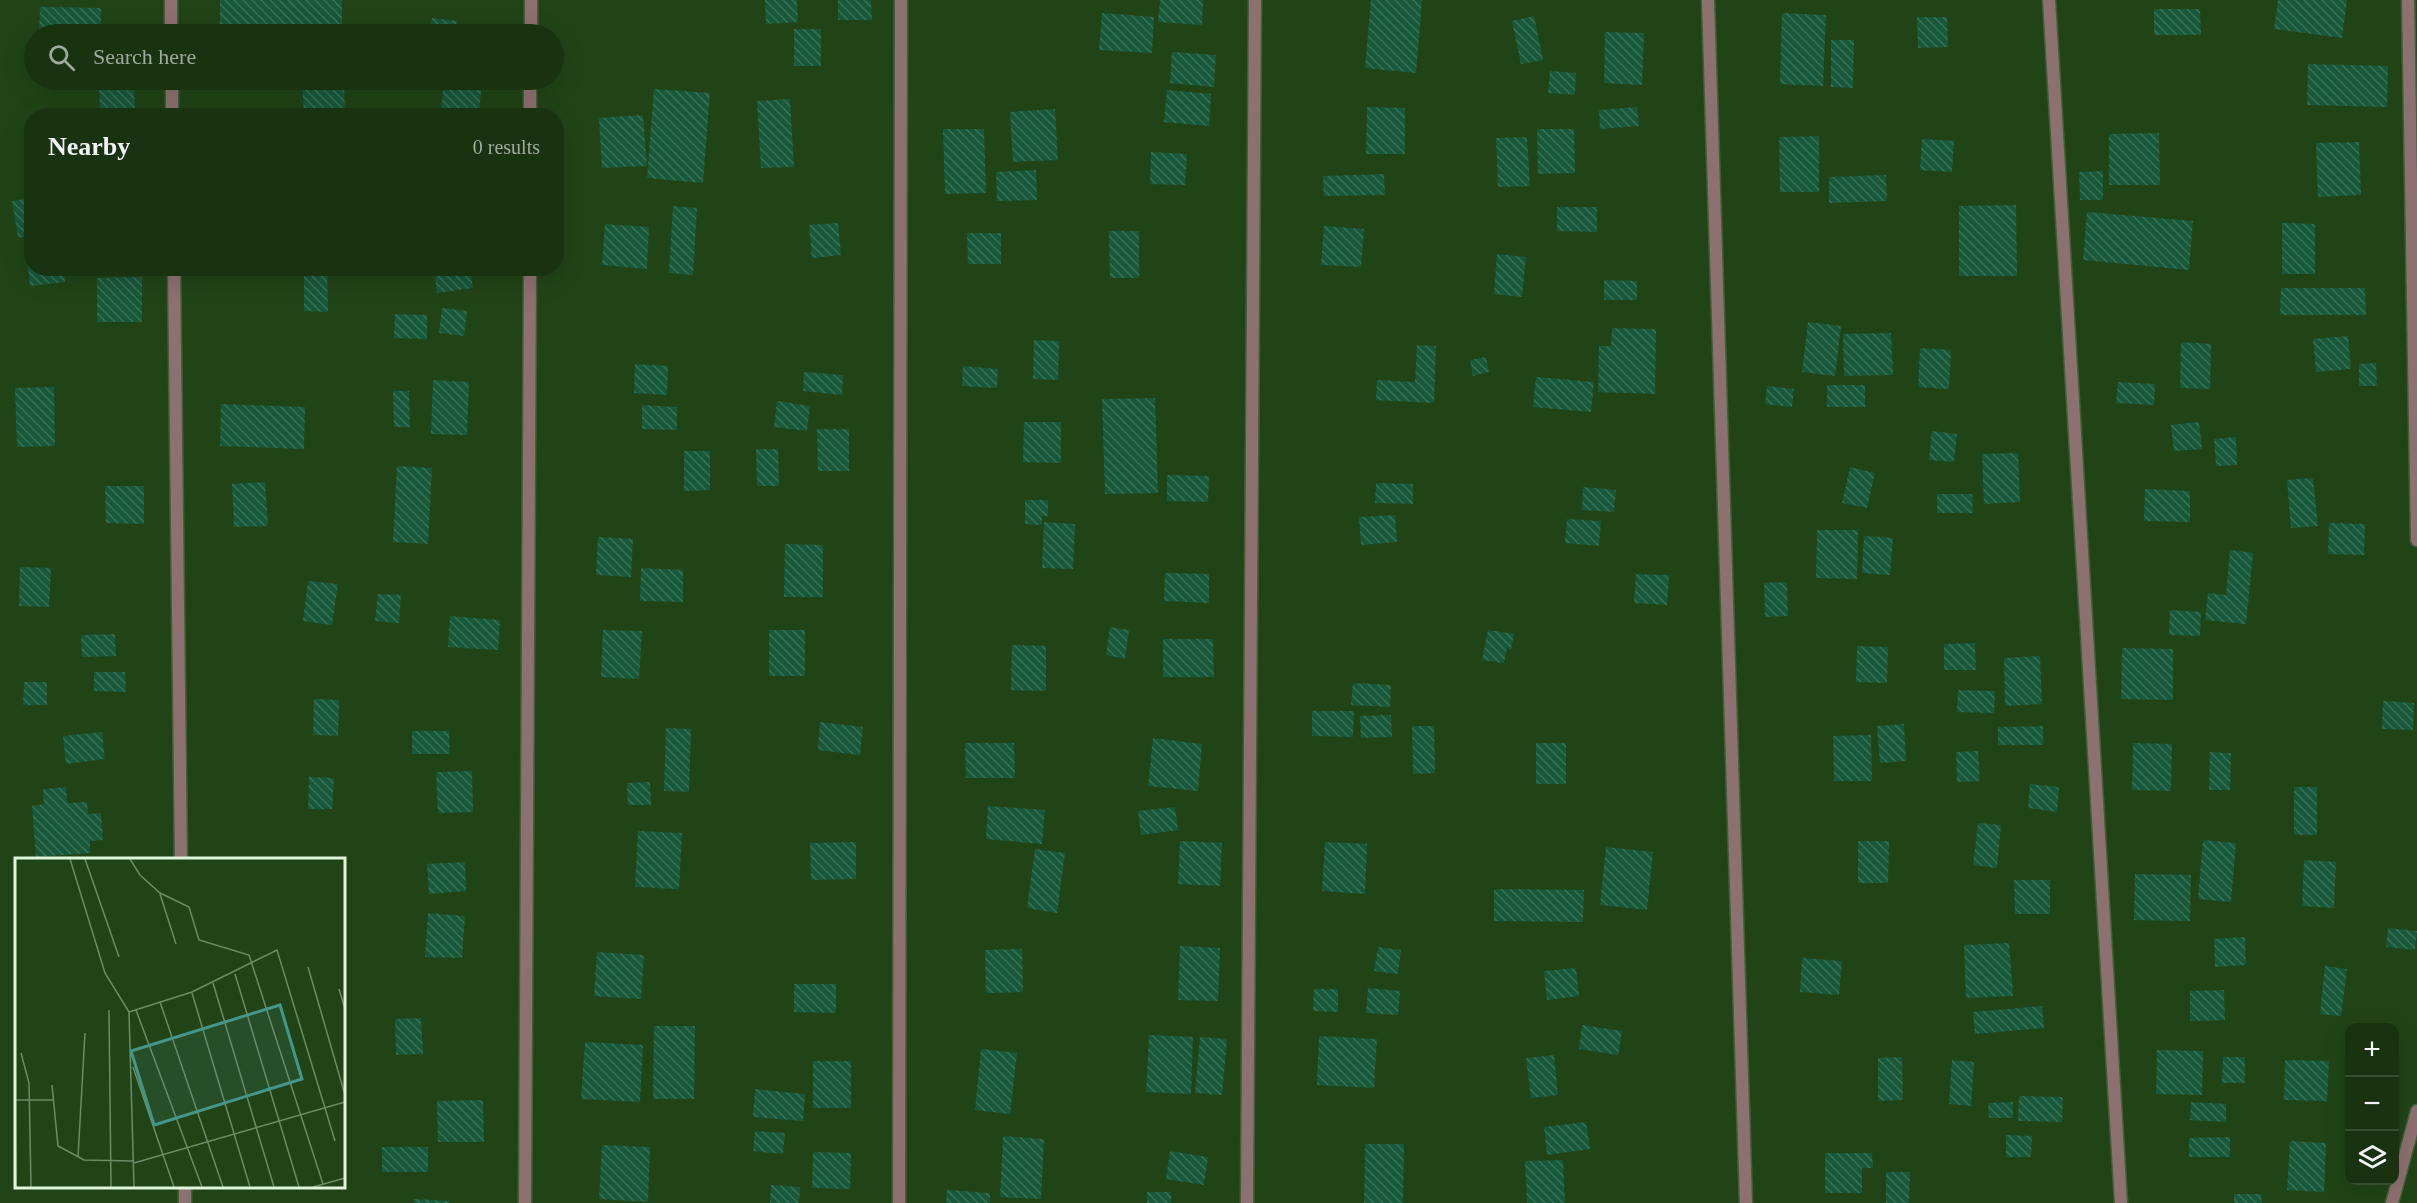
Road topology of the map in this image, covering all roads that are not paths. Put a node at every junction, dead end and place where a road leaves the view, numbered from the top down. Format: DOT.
graph roads {
  1 [pos="171,0"];
  2 [pos="531,0"];
  3 [pos="901,0"];
  4 [pos="1255,0"];
  5 [pos="1708,0"];
  6 [pos="2049,0"];
  7 [pos="2408,0"];
  8 [pos="171,24"];
  9 [pos="531,24"];
  10 [pos="172,90"];
  11 [pos="530,90"];
  12 [pos="172,108"];
  13 [pos="530,108"];
  14 [pos="174,276"];
  15 [pos="530,276"];
  16 [pos="2417,540"];
  17 [pos="181,858"];
  18 [pos="2417,1111"];
  19 [pos="185,1188"];
  20 [pos="186,1203"];
  21 [pos="525,1203"];
  22 [pos="898,1203"];
  23 [pos="1247,1203"];
  24 [pos="1746,1203"];
  25 [pos="2121,1203"];
  26 [pos="2392,1203"];
  1 -- 8 [label="street"];
  2 -- 9 [label="street"];
  3 -- 22 [label="street"];
  4 -- 23 [label="street"];
  5 -- 24 [label="street"];
  6 -- 25 [label="street"];
  7 -- 16 [label="street"];
  10 -- 12 [label="street"];
  11 -- 13 [label="street"];
  14 -- 17 [label="street"];
  15 -- 21 [label="street"];
  18 -- 26 [label="street"];
  19 -- 20 [label="street"];
}
